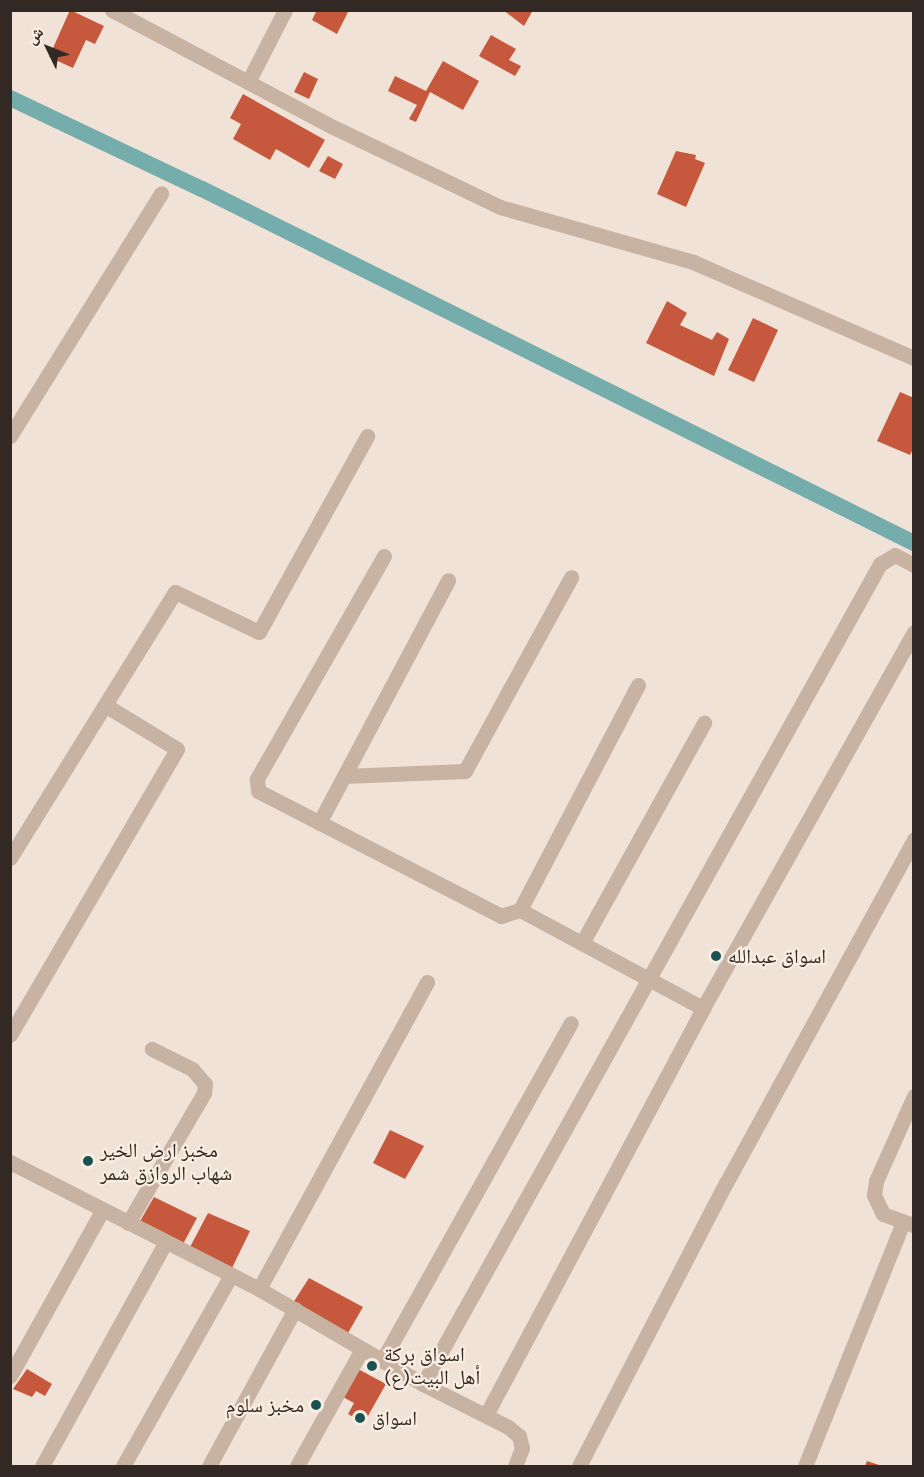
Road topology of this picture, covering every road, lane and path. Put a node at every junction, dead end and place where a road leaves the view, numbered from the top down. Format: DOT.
graph roads {
  1 [pos="112,10"];
  2 [pos="285,10"];
  3 [pos="248,82"];
  4 [pos="161,193"];
  5 [pos="914,358"];
  6 [pos="10,436"];
  7 [pos="367,436"];
  8 [pos="384,556"];
  9 [pos="914,565"];
  10 [pos="571,577"];
  11 [pos="448,580"];
  12 [pos="914,632"];
  13 [pos="638,685"];
  14 [pos="105,705"];
  15 [pos="704,723"];
  16 [pos="344,776"];
  17 [pos="319,823"];
  18 [pos="914,839"];
  19 [pos="10,858"];
  20 [pos="520,910"];
  21 [pos="582,943"];
  22 [pos="648,978"];
  23 [pos="427,982"];
  24 [pos="703,1008"];
  25 [pos="571,1023"];
  26 [pos="10,1035"];
  27 [pos="152,1049"];
  28 [pos="914,1096"];
  29 [pos="10,1162"];
  30 [pos="99,1216"];
  31 [pos="128,1223"];
  32 [pos="908,1224"];
  33 [pos="165,1243"];
  34 [pos="231,1275"];
  35 [pos="259,1289"];
  36 [pos="295,1309"];
  37 [pos="362,1349"];
  38 [pos="382,1361"];
  39 [pos="10,1376"];
  40 [pos="423,1384"];
  41 [pos="486,1416"];
  42 [pos="42,1467"];
  43 [pos="123,1467"];
  44 [pos="209,1467"];
  45 [pos="297,1467"];
  46 [pos="514,1467"];
  47 [pos="579,1467"];
  48 [pos="805,1467"];
  1 -- 3 [label="street"];
  2 -- 3 [label="street"];
  3 -- 5 [label="street"];
  4 -- 6 [label="street"];
  7 -- 14 [label="street"];
  8 -- 17 [label="street"];
  9 -- 22 [label="street"];
  10 -- 16 [label="street"];
  11 -- 16 [label="street"];
  12 -- 24 [label="street"];
  13 -- 20 [label="street"];
  14 -- 19 [label="street"];
  14 -- 26 [label="street"];
  15 -- 21 [label="street"];
  16 -- 17 [label="street"];
  17 -- 20 [label="street"];
  18 -- 47 [label="street"];
  20 -- 21 [label="street"];
  21 -- 22 [label="street"];
  22 -- 24 [label="street"];
  22 -- 40 [label="street"];
  23 -- 35 [label="street"];
  24 -- 41 [label="street"];
  25 -- 38 [label="street"];
  27 -- 31 [label="street"];
  28 -- 32 [label="street"];
  29 -- 31 [label="street"];
  30 -- 39 [label="street"];
  31 -- 33 [label="street"];
  32 -- 48 [label="street"];
  33 -- 34 [label="street"];
  33 -- 42 [label="street"];
  34 -- 35 [label="street"];
  34 -- 43 [label="street"];
  35 -- 36 [label="street"];
  36 -- 37 [label="street"];
  36 -- 44 [label="street"];
  37 -- 38 [label="street"];
  37 -- 45 [label="street"];
  38 -- 40 [label="street"];
  40 -- 41 [label="street"];
  41 -- 46 [label="street"];
}
